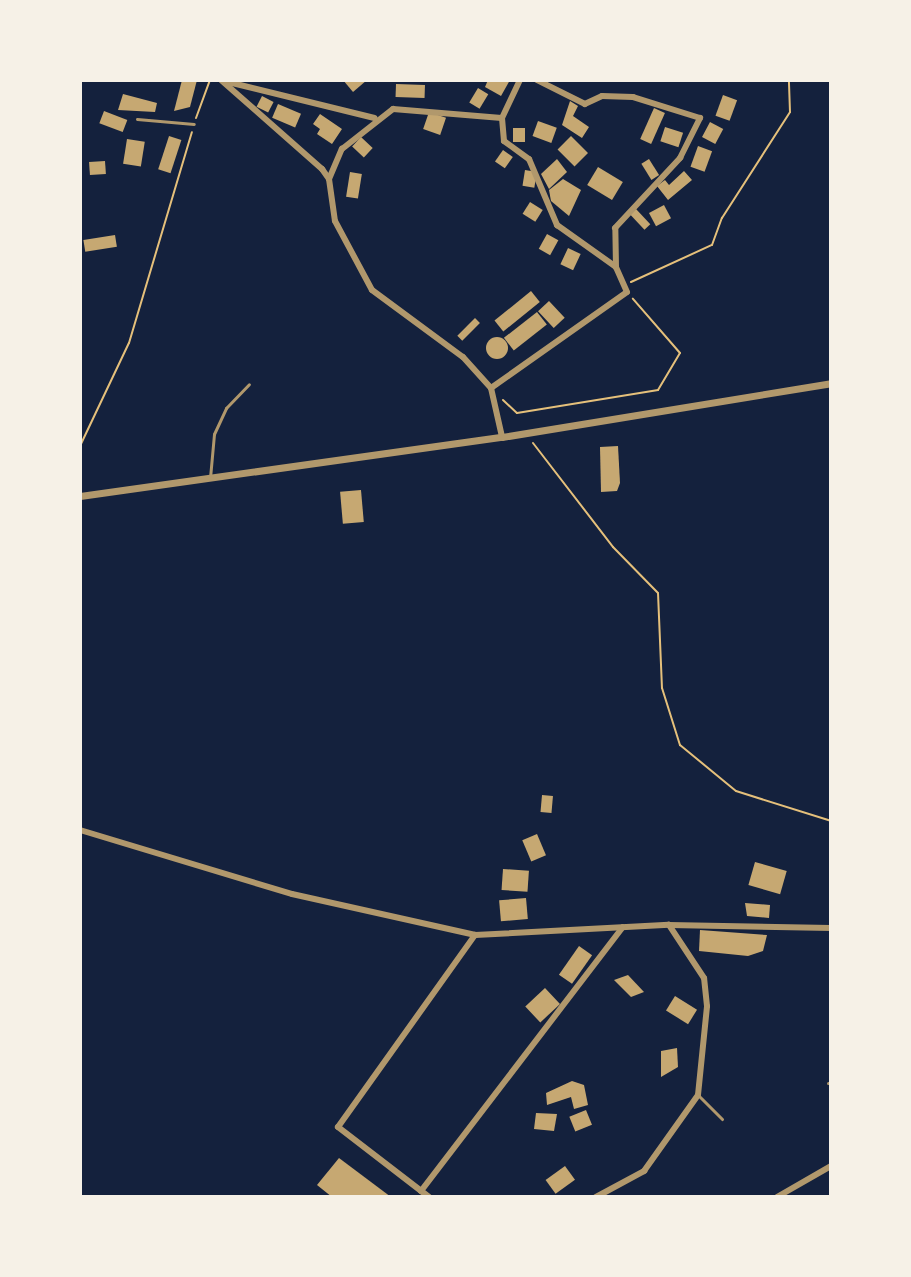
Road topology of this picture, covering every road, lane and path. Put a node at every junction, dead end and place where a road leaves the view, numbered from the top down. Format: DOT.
graph roads {
  1 [pos="210,80"];
  2 [pos="221,80"];
  3 [pos="520,80"];
  4 [pos="537,80"];
  5 [pos="789,80"];
  6 [pos="375,118"];
  7 [pos="502,118"];
  8 [pos="137,119"];
  9 [pos="194,124"];
  10 [pos="329,179"];
  11 [pos="616,267"];
  12 [pos="622,282"];
  13 [pos="627,292"];
  14 [pos="831,383"];
  15 [pos="249,384"];
  16 [pos="491,388"];
  17 [pos="523,433"];
  18 [pos="502,437"];
  19 [pos="80,446"];
  20 [pos="210,478"];
  21 [pos="80,496"];
  22 [pos="831,821"];
  23 [pos="80,830"];
  24 [pos="669,925"];
  25 [pos="623,927"];
  26 [pos="831,928"];
  27 [pos="475,935"];
  28 [pos="698,1095"];
  29 [pos="722,1119"];
  30 [pos="831,1166"];
  31 [pos="421,1191"];
  32 [pos="429,1197"];
  33 [pos="596,1197"];
  34 [pos="777,1197"];
  1 -- 9 [label="path"];
  2 -- 6 [label="street"];
  2 -- 10 [label="street"];
  3 -- 7 [label="street"];
  4 -- 11 [label="street"];
  5 -- 12 [label="path"];
  6 -- 7 [label="street"];
  6 -- 10 [label="street"];
  7 -- 11 [label="street"];
  8 -- 9 [label="lane"];
  9 -- 19 [label="path"];
  10 -- 16 [label="street"];
  11 -- 12 [label="street"];
  12 -- 13 [label="street"];
  13 -- 16 [label="street"];
  13 -- 16 [label="path"];
  14 -- 17 [label="street"];
  15 -- 20 [label="lane"];
  16 -- 18 [label="street"];
  17 -- 18 [label="street"];
  17 -- 22 [label="path"];
  18 -- 20 [label="street"];
  20 -- 21 [label="street"];
  23 -- 27 [label="street"];
  24 -- 25 [label="street"];
  24 -- 26 [label="street"];
  24 -- 28 [label="street"];
  25 -- 27 [label="street"];
  25 -- 31 [label="street"];
  27 -- 31 [label="street"];
  28 -- 29 [label="lane"];
  28 -- 33 [label="street"];
  30 -- 34 [label="street"];
  31 -- 32 [label="street"];
}
